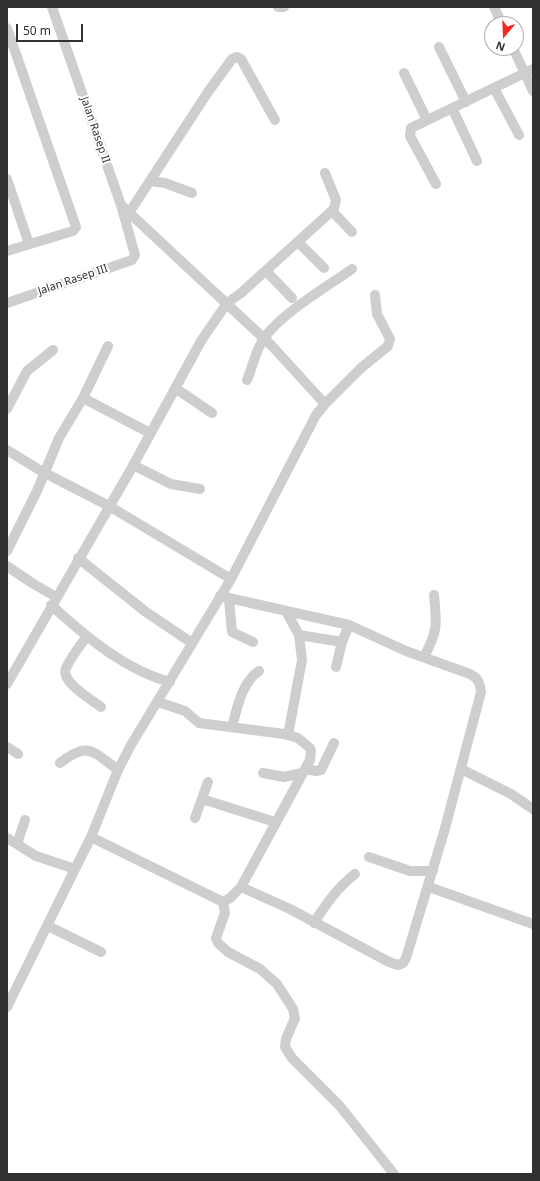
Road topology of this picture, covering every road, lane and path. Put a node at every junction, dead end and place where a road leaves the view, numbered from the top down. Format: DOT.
graph roads {
  1 [pos="52,7"];
  2 [pos="278,7"];
  3 [pos="284,7"];
  4 [pos="7,28"];
  5 [pos="439,47"];
  6 [pos="519,56"];
  7 [pos="529,71"];
  8 [pos="404,73"];
  9 [pos="494,88"];
  10 [pos="533,92"];
  11 [pos="466,102"];
  12 [pos="452,108"];
  13 [pos="275,120"];
  14 [pos="427,120"];
  15 [pos="519,135"];
  16 [pos="477,161"];
  17 [pos="325,173"];
  18 [pos="7,180"];
  19 [pos="150,181"];
  20 [pos="436,184"];
  21 [pos="192,193"];
  22 [pos="10,200"];
  23 [pos="121,205"];
  24 [pos="332,211"];
  25 [pos="129,213"];
  26 [pos="352,232"];
  27 [pos="298,242"];
  28 [pos="29,244"];
  29 [pos="7,251"];
  30 [pos="135,255"];
  31 [pos="324,268"];
  32 [pos="352,269"];
  33 [pos="266,270"];
  34 [pos="375,295"];
  35 [pos="292,298"];
  36 [pos="7,303"];
  37 [pos="227,303"];
  38 [pos="264,338"];
  39 [pos="108,346"];
  40 [pos="53,350"];
  41 [pos="247,380"];
  42 [pos="175,388"];
  43 [pos="83,398"];
  44 [pos="325,404"];
  45 [pos="7,409"];
  46 [pos="212,413"];
  47 [pos="150,433"];
  48 [pos="7,450"];
  49 [pos="133,464"];
  50 [pos="43,472"];
  51 [pos="200,489"];
  52 [pos="110,506"];
  53 [pos="7,551"];
  54 [pos="78,558"];
  55 [pos="7,566"];
  56 [pos="231,579"];
  57 [pos="434,595"];
  58 [pos="224,598"];
  59 [pos="54,601"];
  60 [pos="286,611"];
  61 [pos="350,626"];
  62 [pos="299,635"];
  63 [pos="87,636"];
  64 [pos="253,642"];
  65 [pos="342,642"];
  66 [pos="192,643"];
  67 [pos="424,657"];
  68 [pos="336,666"];
  69 [pos="259,671"];
  70 [pos="170,682"];
  71 [pos="7,684"];
  72 [pos="158,702"];
  73 [pos="101,707"];
  74 [pos="232,727"];
  75 [pos="288,736"];
  76 [pos="334,743"];
  77 [pos="7,748"];
  78 [pos="18,754"];
  79 [pos="60,763"];
  80 [pos="462,769"];
  81 [pos="118,770"];
  82 [pos="304,771"];
  83 [pos="263,773"];
  84 [pos="208,782"];
  85 [pos="202,799"];
  86 [pos="533,809"];
  87 [pos="195,818"];
  88 [pos="25,820"];
  89 [pos="275,822"];
  90 [pos="91,837"];
  91 [pos="7,838"];
  92 [pos="17,844"];
  93 [pos="369,857"];
  94 [pos="75,869"];
  95 [pos="433,872"];
  96 [pos="355,874"];
  97 [pos="240,887"];
  98 [pos="428,887"];
  99 [pos="223,902"];
  100 [pos="314,923"];
  101 [pos="533,924"];
  102 [pos="48,926"];
  103 [pos="101,952"];
  104 [pos="7,1007"];
  105 [pos="394,1174"];
  1 -- 23 [label="street, Jalan Rasep II"];
  2 -- 3 [label="street"];
  4 -- 28 [label="street"];
  5 -- 11 [label="street"];
  6 -- 7 [label="street"];
  7 -- 9 [label="street"];
  7 -- 10 [label="street"];
  8 -- 14 [label="street"];
  9 -- 11 [label="street"];
  9 -- 15 [label="street"];
  11 -- 12 [label="street"];
  12 -- 14 [label="street"];
  12 -- 16 [label="street"];
  13 -- 19 [label="street"];
  14 -- 20 [label="street"];
  17 -- 24 [label="street"];
  18 -- 22 [label="street"];
  19 -- 21 [label="street"];
  19 -- 25 [label="street"];
  22 -- 28 [label="street"];
  23 -- 25 [label="street"];
  23 -- 30 [label="street, Jalan Rasep II"];
  24 -- 26 [label="street"];
  24 -- 27 [label="street"];
  25 -- 37 [label="street"];
  27 -- 31 [label="street"];
  27 -- 33 [label="street"];
  28 -- 29 [label="street"];
  30 -- 36 [label="street, Jalan Rasep III"];
  32 -- 38 [label="street"];
  33 -- 35 [label="street"];
  33 -- 37 [label="street"];
  34 -- 44 [label="street"];
  37 -- 38 [label="street"];
  37 -- 42 [label="street"];
  38 -- 41 [label="street"];
  38 -- 44 [label="street"];
  39 -- 43 [label="street"];
  40 -- 45 [label="street"];
  42 -- 46 [label="street"];
  42 -- 47 [label="street"];
  43 -- 47 [label="street"];
  43 -- 50 [label="street"];
  44 -- 56 [label="street"];
  47 -- 49 [label="street"];
  48 -- 50 [label="street"];
  49 -- 51 [label="street"];
  49 -- 52 [label="street"];
  50 -- 52 [label="street"];
  50 -- 53 [label="street"];
  52 -- 54 [label="street"];
  52 -- 56 [label="street"];
  54 -- 59 [label="street"];
  54 -- 66 [label="street"];
  55 -- 59 [label="street"];
  56 -- 58 [label="street"];
  57 -- 67 [label="street"];
  58 -- 60 [label="street"];
  58 -- 64 [label="street"];
  58 -- 66 [label="street"];
  59 -- 63 [label="street"];
  59 -- 71 [label="street"];
  60 -- 61 [label="street"];
  60 -- 62 [label="street"];
  61 -- 65 [label="street"];
  61 -- 67 [label="street"];
  62 -- 65 [label="street"];
  62 -- 75 [label="street"];
  63 -- 70 [label="street"];
  63 -- 73 [label="street"];
  65 -- 68 [label="street"];
  66 -- 70 [label="street"];
  67 -- 80 [label="street"];
  69 -- 74 [label="street"];
  70 -- 72 [label="street"];
  72 -- 74 [label="street"];
  72 -- 81 [label="street"];
  74 -- 75 [label="street"];
  75 -- 82 [label="street"];
  76 -- 82 [label="street"];
  77 -- 78 [label="street"];
  79 -- 81 [label="street"];
  80 -- 86 [label="street"];
  80 -- 95 [label="street"];
  81 -- 90 [label="street"];
  82 -- 83 [label="street"];
  82 -- 89 [label="street"];
  84 -- 85 [label="street"];
  85 -- 87 [label="street"];
  85 -- 89 [label="street"];
  88 -- 92 [label="street"];
  89 -- 97 [label="street"];
  90 -- 94 [label="street"];
  90 -- 99 [label="street"];
  91 -- 92 [label="street"];
  92 -- 94 [label="street"];
  93 -- 95 [label="street"];
  94 -- 102 [label="street"];
  95 -- 98 [label="street"];
  96 -- 100 [label="street"];
  97 -- 99 [label="street"];
  97 -- 100 [label="street"];
  98 -- 100 [label="street"];
  98 -- 101 [label="street"];
  99 -- 105 [label="street"];
  102 -- 103 [label="street"];
  102 -- 104 [label="street"];
}
